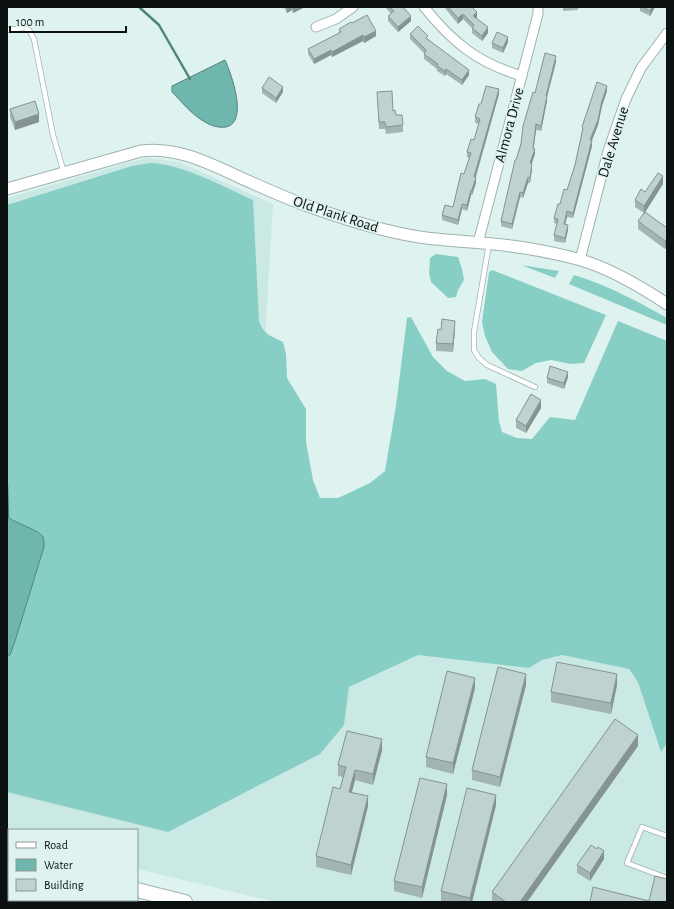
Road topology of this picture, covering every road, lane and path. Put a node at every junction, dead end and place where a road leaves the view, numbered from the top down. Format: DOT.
graph roads {
  1 [pos="353,7"];
  2 [pos="424,7"];
  3 [pos="538,7"];
  4 [pos="316,27"];
  5 [pos="7,30"];
  6 [pos="667,33"];
  7 [pos="522,76"];
  8 [pos="64,173"];
  9 [pos="7,189"];
  10 [pos="484,244"];
  11 [pos="580,260"];
  12 [pos="667,304"];
  13 [pos="535,387"];
  14 [pos="667,836"];
  15 [pos="667,878"];
  16 [pos="138,890"];
  17 [pos="185,902"];
  1 -- 4 [label="street"];
  2 -- 7 [label="street"];
  3 -- 7 [label="street, Almora Drive"];
  5 -- 8 [label="lane"];
  6 -- 11 [label="street, Dale Avenue"];
  7 -- 10 [label="street, Almora Drive"];
  8 -- 9 [label="street, Old Plank Road"];
  8 -- 10 [label="street, Old Plank Road"];
  10 -- 11 [label="street, Old Plank Road"];
  10 -- 13 [label="lane"];
  11 -- 12 [label="street, Old Plank Road"];
  14 -- 15 [label="lane"];
  16 -- 17 [label="highway"];
}
